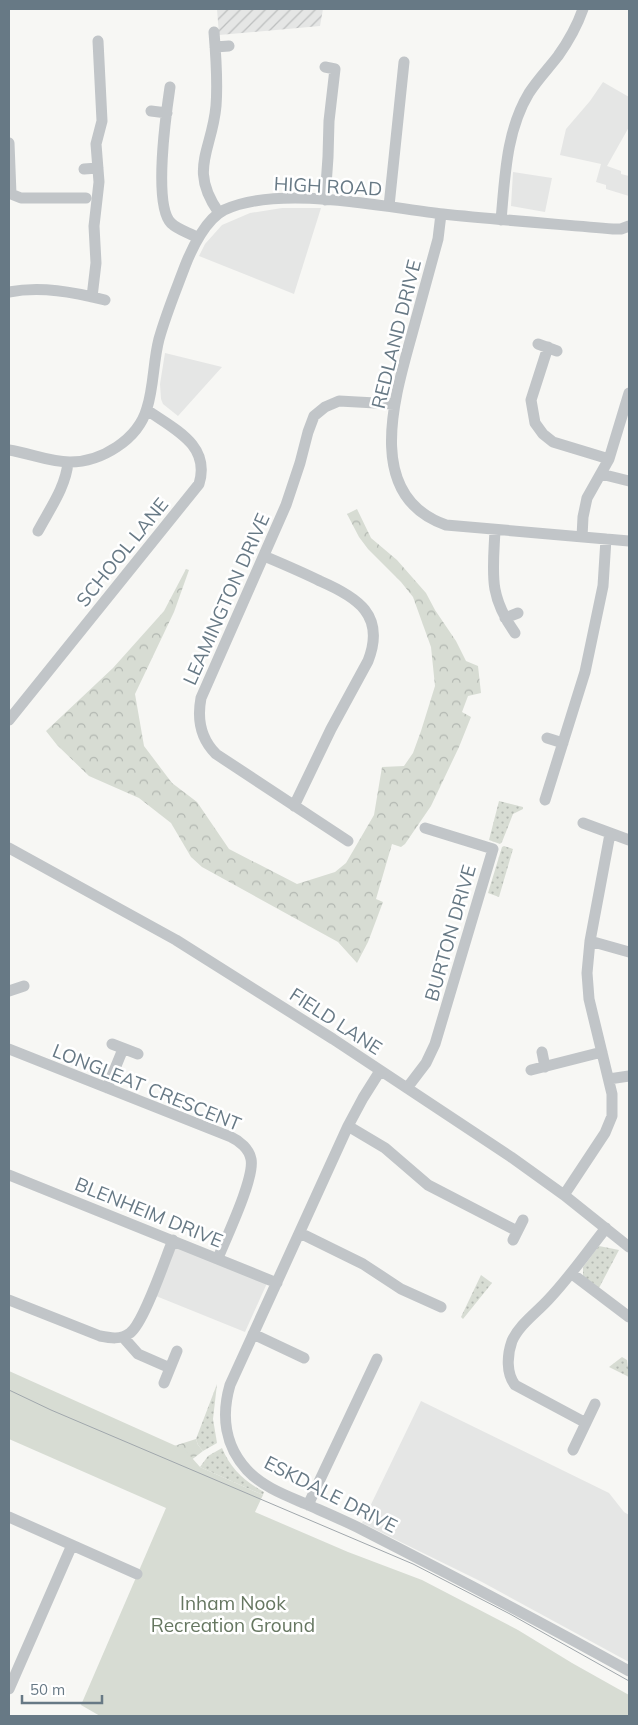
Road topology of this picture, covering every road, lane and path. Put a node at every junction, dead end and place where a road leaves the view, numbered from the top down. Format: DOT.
graph roads {
  1 [pos="583,9"];
  2 [pos="214,32"];
  3 [pos="98,41"];
  4 [pos="229,46"];
  5 [pos="215,47"];
  6 [pos="404,62"];
  7 [pos="325,68"];
  8 [pos="170,87"];
  9 [pos="151,111"];
  10 [pos="166,113"];
  11 [pos="9,143"];
  12 [pos="98,168"];
  13 [pos="84,169"];
  14 [pos="10,194"];
  15 [pos="86,198"];
  16 [pos="325,200"];
  17 [pos="389,206"];
  18 [pos="220,213"];
  19 [pos="441,214"];
  20 [pos="500,220"];
  21 [pos="629,226"];
  22 [pos="198,238"];
  23 [pos="9,292"];
  24 [pos="92,297"];
  25 [pos="105,300"];
  26 [pos="548,347"];
  27 [pos="629,393"];
  28 [pos="394,404"];
  29 [pos="147,410"];
  30 [pos="9,450"];
  31 [pos="609,459"];
  32 [pos="68,462"];
  33 [pos="602,474"];
  34 [pos="629,481"];
  35 [pos="495,530"];
  36 [pos="38,531"];
  37 [pos="582,537"];
  38 [pos="606,539"];
  39 [pos="629,541"];
  40 [pos="264,556"];
  41 [pos="518,613"];
  42 [pos="505,618"];
  43 [pos="515,632"];
  44 [pos="9,720"];
  45 [pos="547,738"];
  46 [pos="563,743"];
  47 [pos="545,800"];
  48 [pos="294,806"];
  49 [pos="583,823"];
  50 [pos="426,828"];
  51 [pos="610,834"];
  52 [pos="629,840"];
  53 [pos="348,841"];
  54 [pos="9,848"];
  55 [pos="590,941"];
  56 [pos="629,952"];
  57 [pos="24,986"];
  58 [pos="9,991"];
  59 [pos="112,1044"];
  60 [pos="9,1049"];
  61 [pos="123,1049"];
  62 [pos="542,1052"];
  63 [pos="602,1052"];
  64 [pos="138,1054"];
  65 [pos="545,1067"];
  66 [pos="531,1070"];
  67 [pos="380,1071"];
  68 [pos="629,1076"];
  69 [pos="609,1079"];
  70 [pos="107,1088"];
  71 [pos="407,1088"];
  72 [pos="348,1126"];
  73 [pos="9,1174"];
  74 [pos="564,1195"];
  75 [pos="523,1220"];
  76 [pos="606,1228"];
  77 [pos="300,1233"];
  78 [pos="173,1240"];
  79 [pos="629,1246"];
  80 [pos="218,1258"];
  81 [pos="571,1273"];
  82 [pos="277,1283"];
  83 [pos="9,1300"];
  84 [pos="441,1307"];
  85 [pos="629,1317"];
  86 [pos="253,1334"];
  87 [pos="123,1337"];
  88 [pos="178,1351"];
  89 [pos="304,1358"];
  90 [pos="377,1359"];
  91 [pos="170,1368"];
  92 [pos="164,1383"];
  93 [pos="595,1404"];
  94 [pos="586,1422"];
  95 [pos="573,1450"];
  96 [pos="308,1504"];
  97 [pos="9,1517"];
  98 [pos="72,1545"];
  99 [pos="137,1574"];
  100 [pos="629,1671"];
  101 [pos="9,1689"];
  1 -- 20 [label="street"];
  2 -- 5 [label="street"];
  3 -- 12 [label="street"];
  4 -- 5 [label="street"];
  5 -- 18 [label="street"];
  6 -- 17 [label="street"];
  7 -- 16 [label="street"];
  8 -- 10 [label="street"];
  9 -- 10 [label="street"];
  10 -- 22 [label="street"];
  11 -- 14 [label="street"];
  12 -- 13 [label="street"];
  12 -- 24 [label="street"];
  14 -- 15 [label="street"];
  16 -- 17 [label="street, HIGH ROAD"];
  16 -- 18 [label="street, HIGH ROAD"];
  17 -- 19 [label="street, HIGH ROAD"];
  18 -- 22 [label="street, HIGH ROAD"];
  19 -- 20 [label="street, HIGH ROAD"];
  19 -- 28 [label="street, REDLAND DRIVE"];
  20 -- 21 [label="street, HIGH ROAD"];
  22 -- 29 [label="street, HIGH ROAD"];
  23 -- 24 [label="street"];
  24 -- 25 [label="street"];
  26 -- 31 [label="street"];
  27 -- 31 [label="street"];
  28 -- 35 [label="street, REDLAND DRIVE"];
  28 -- 40 [label="street, LEAMINGTON DRIVE"];
  29 -- 32 [label="street, HIGH ROAD"];
  29 -- 44 [label="street, SCHOOL LANE"];
  30 -- 32 [label="street, HIGH ROAD"];
  31 -- 33 [label="street"];
  32 -- 36 [label="street"];
  33 -- 34 [label="street"];
  33 -- 37 [label="street"];
  35 -- 37 [label="street, REDLAND DRIVE"];
  35 -- 42 [label="street"];
  37 -- 38 [label="street, REDLAND DRIVE"];
  38 -- 39 [label="street, REDLAND DRIVE"];
  38 -- 46 [label="street"];
  40 -- 48 [label="street, LEAMINGTON DRIVE"];
  40 -- 48 [label="street"];
  41 -- 42 [label="street"];
  42 -- 43 [label="street"];
  45 -- 46 [label="street"];
  46 -- 47 [label="street"];
  48 -- 53 [label="street, LEAMINGTON DRIVE"];
  49 -- 51 [label="street"];
  50 -- 71 [label="street, BURTON DRIVE"];
  51 -- 52 [label="street"];
  51 -- 55 [label="street"];
  54 -- 67 [label="street, FIELD LANE"];
  55 -- 56 [label="street"];
  55 -- 63 [label="street"];
  57 -- 58 [label="street"];
  59 -- 61 [label="street"];
  60 -- 70 [label="street, LONGLEAT CRESCENT"];
  61 -- 64 [label="street"];
  61 -- 70 [label="street"];
  62 -- 65 [label="street"];
  63 -- 65 [label="street"];
  63 -- 69 [label="street"];
  65 -- 66 [label="street"];
  67 -- 71 [label="street, FIELD LANE"];
  67 -- 72 [label="street, ESKDALE DRIVE"];
  68 -- 69 [label="street"];
  69 -- 74 [label="street"];
  70 -- 80 [label="street, LONGLEAT CRESCENT"];
  71 -- 74 [label="street, FIELD LANE"];
  72 -- 75 [label="street"];
  72 -- 77 [label="street, ESKDALE DRIVE"];
  73 -- 78 [label="street, BLENHEIM DRIVE"];
  74 -- 76 [label="street, FIELD LANE"];
  76 -- 79 [label="street, FIELD LANE"];
  76 -- 81 [label="street"];
  77 -- 82 [label="street, ESKDALE DRIVE"];
  77 -- 84 [label="street"];
  78 -- 80 [label="street, BLENHEIM DRIVE"];
  78 -- 87 [label="street"];
  80 -- 82 [label="street, BLENHEIM DRIVE"];
  81 -- 85 [label="street"];
  81 -- 94 [label="street"];
  82 -- 86 [label="street, ESKDALE DRIVE"];
  83 -- 87 [label="street"];
  86 -- 89 [label="street"];
  86 -- 96 [label="street, ESKDALE DRIVE"];
  87 -- 91 [label="street"];
  88 -- 91 [label="street"];
  90 -- 96 [label="street"];
  91 -- 92 [label="street"];
  93 -- 94 [label="street"];
  94 -- 95 [label="street"];
  96 -- 100 [label="street, ESKDALE DRIVE"];
  97 -- 98 [label="street"];
  98 -- 99 [label="street"];
  98 -- 101 [label="street"];
}
